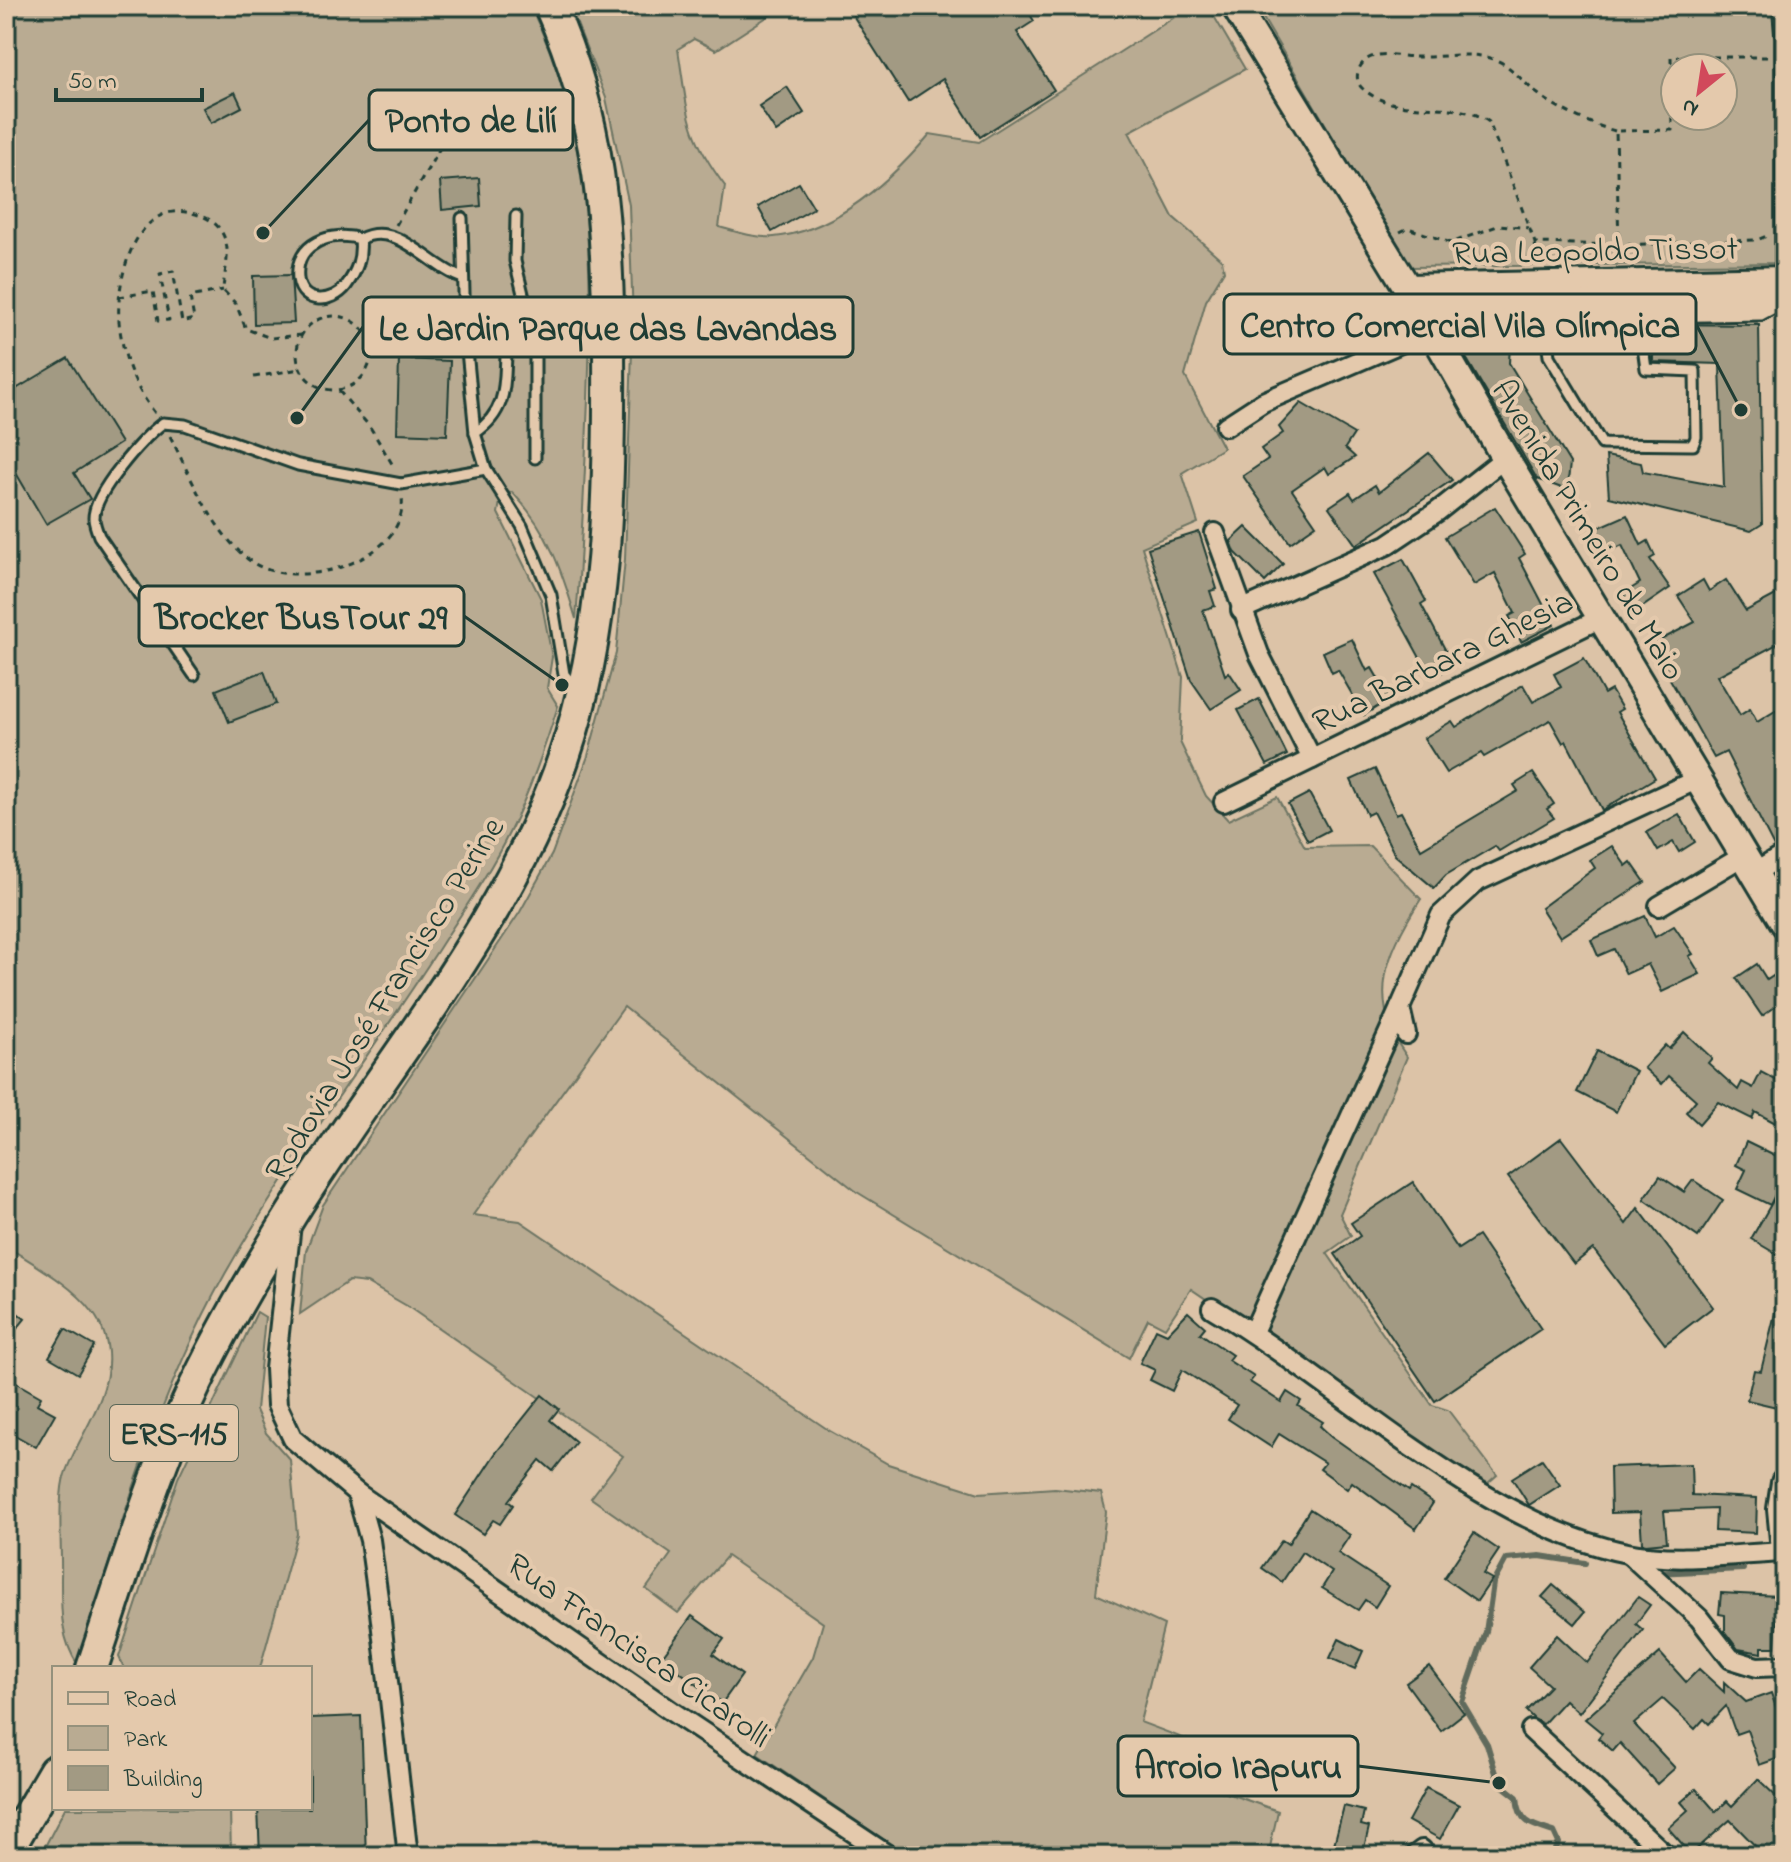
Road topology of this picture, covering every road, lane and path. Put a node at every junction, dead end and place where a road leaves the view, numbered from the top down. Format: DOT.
graph roads {
  1 [pos="550,6"];
  2 [pos="1235,6"];
  3 [pos="1778,6"];
  4 [pos="1767,71"];
  5 [pos="1616,131"];
  6 [pos="441,146"];
  7 [pos="516,216"];
  8 [pos="462,218"];
  9 [pos="1529,228"];
  10 [pos="1783,234"];
  11 [pos="1767,236"];
  12 [pos="396,237"];
  13 [pos="360,239"];
  14 [pos="1379,242"];
  15 [pos="1619,245"];
  16 [pos="463,278"];
  17 [pos="223,290"];
  18 [pos="1784,290"];
  19 [pos="1412,296"];
  20 [pos="1476,296"];
  21 [pos="119,297"];
  22 [pos="1648,301"];
  23 [pos="524,303"];
  24 [pos="1544,313"];
  25 [pos="465,330"];
  26 [pos="1431,330"];
  27 [pos="301,335"];
  28 [pos="371,348"];
  29 [pos="300,369"];
  30 [pos="254,377"];
  31 [pos="339,391"];
  32 [pos="163,423"];
  33 [pos="1226,426"];
  34 [pos="475,433"];
  35 [pos="389,457"];
  36 [pos="535,458"];
  37 [pos="1505,458"];
  38 [pos="486,469"];
  39 [pos="401,484"];
  40 [pos="1215,533"];
  41 [pos="1241,610"];
  42 [pos="1601,618"];
  43 [pos="194,675"];
  44 [pos="581,696"];
  45 [pos="1312,759"];
  46 [pos="1698,779"];
  47 [pos="1224,802"];
  48 [pos="1785,854"];
  49 [pos="1748,865"];
  50 [pos="1659,906"];
  51 [pos="1785,924"];
  52 [pos="1400,1008"];
  53 [pos="1406,1034"];
  54 [pos="292,1213"];
  55 [pos="1212,1308"];
  56 [pos="1253,1332"];
  57 [pos="1785,1483"];
  58 [pos="357,1493"];
  59 [pos="1785,1551"];
  60 [pos="1629,1554"];
  61 [pos="93,1666"];
  62 [pos="1785,1666"];
  63 [pos="1531,1730"];
  64 [pos="52,1774"];
  65 [pos="6,1853"];
  66 [pos="408,1856"];
  67 [pos="889,1856"];
  68 [pos="1667,1856"];
  1 -- 44 [label="main road, Rodovia José Francisco Perine / ERS-115"];
  2 -- 14 [label="main road, Avenida Primeiro de Maio"];
  3 -- 10 [label="lane"];
  4 -- 5 [label="path"];
  5 -- 9 [label="path"];
  5 -- 15 [label="path"];
  6 -- 12 [label="path"];
  7 -- 23 [label="lane"];
  8 -- 16 [label="lane"];
  9 -- 14 [label="path"];
  9 -- 15 [label="path"];
  10 -- 18 [label="lane"];
  11 -- 15 [label="path"];
  12 -- 13 [label="lane"];
  12 -- 16 [label="lane"];
  13 -- 13 [label="lane"];
  14 -- 19 [label="main road, Avenida Primeiro de Maio"];
  16 -- 25 [label="lane"];
  17 -- 21 [label="path"];
  17 -- 21 [label="path"];
  17 -- 27 [label="path"];
  18 -- 22 [label="street, Rua Leopoldo Tissot"];
  19 -- 20 [label="street, Rua Leopoldo Tissot"];
  19 -- 26 [label="main road, Avenida Primeiro de Maio"];
  20 -- 22 [label="street, Rua Leopoldo Tissot"];
  20 -- 24 [label="street, Rua Leopoldo Tissot"];
  21 -- 32 [label="path"];
  22 -- 24 [label="street, Rua Leopoldo Tissot"];
  22 -- 24 [label="lane"];
  23 -- 34 [label="lane"];
  23 -- 36 [label="lane"];
  25 -- 28 [label="path"];
  25 -- 34 [label="lane"];
  26 -- 33 [label="street"];
  26 -- 37 [label="main road, Avenida Primeiro de Maio"];
  27 -- 28 [label="path"];
  27 -- 29 [label="path"];
  28 -- 31 [label="path"];
  29 -- 30 [label="path"];
  29 -- 31 [label="path"];
  31 -- 35 [label="path"];
  32 -- 39 [label="lane"];
  32 -- 39 [label="path"];
  32 -- 43 [label="lane"];
  34 -- 38 [label="lane"];
  37 -- 41 [label="street"];
  37 -- 42 [label="main road, Avenida Primeiro de Maio"];
  38 -- 39 [label="lane"];
  38 -- 44 [label="lane"];
  40 -- 41 [label="street"];
  41 -- 45 [label="street"];
  42 -- 45 [label="street, Rua Barbara Ghesia"];
  42 -- 46 [label="main road, Avenida Primeiro de Maio"];
  44 -- 54 [label="main road, Rodovia José Francisco Perine / ERS-115"];
  45 -- 47 [label="street, Rua Barbara Ghesia"];
  46 -- 49 [label="main road, Avenida Primeiro de Maio"];
  46 -- 52 [label="street"];
  48 -- 49 [label="street"];
  49 -- 50 [label="street"];
  49 -- 51 [label="main road, Avenida Primeiro de Maio"];
  52 -- 53 [label="street"];
  52 -- 56 [label="street"];
  54 -- 58 [label="street, Rua Francisca Cicarolli"];
  54 -- 61 [label="main road, Rodovia José Francisco Perine / ERS-115"];
  55 -- 56 [label="street"];
  56 -- 60 [label="street"];
  57 -- 59 [label="main road"];
  58 -- 66 [label="street"];
  58 -- 67 [label="street, Rua Francisca Cicarolli"];
  59 -- 60 [label="street"];
  60 -- 62 [label="street"];
  63 -- 68 [label="street"];
  64 -- 65 [label="main road"];
}
